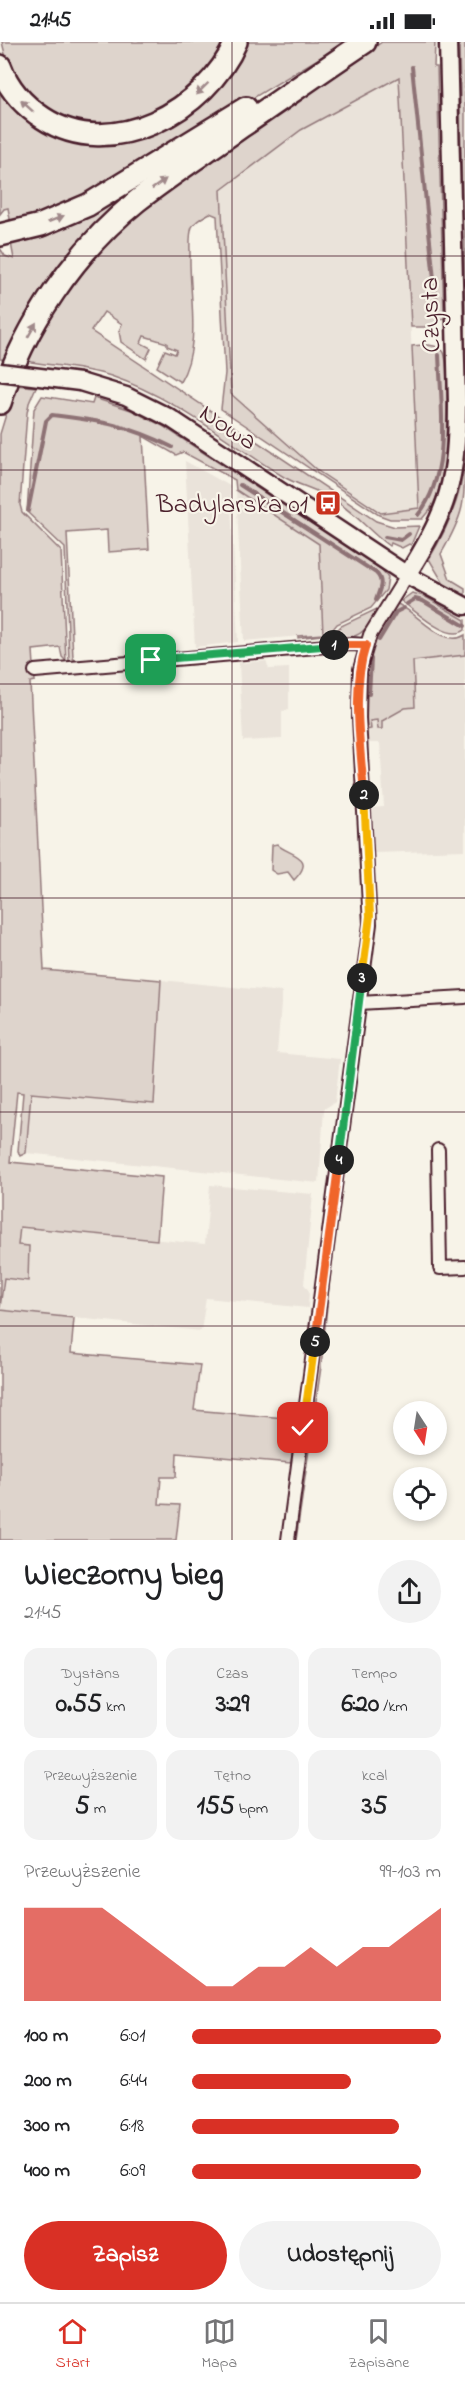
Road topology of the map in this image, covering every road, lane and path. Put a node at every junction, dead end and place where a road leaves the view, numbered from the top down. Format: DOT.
graph roads {
  1 [pos="236,42"];
  2 [pos="359,42"];
  3 [pos="365,42"];
  4 [pos="448,47"];
  5 [pos="0,66"];
  6 [pos="0,235"];
  7 [pos="0,372"];
  8 [pos="0,403"];
  9 [pos="407,575"];
  10 [pos="465,606"];
  11 [pos="366,645"];
  12 [pos="34,671"];
  13 [pos="465,997"];
  14 [pos="359,1003"];
  15 [pos="438,1150"];
  16 [pos="465,1267"];
  17 [pos="288,1540"];
  1 -- 5 [label="highway, one-way"];
  6 -- 2 [label="highway, one-way"];
  8 -- 3 [label="highway, one-way"];
  4 -- 9 [label="street, Czysta"];
  7 -- 9 [label="street, Nowa, bridge"];
  9 -- 10 [label="street, Nowa"];
  9 -- 11 [label="street"];
  11 -- 12 [label="street"];
  11 -- 14 [label="street"];
  13 -- 14 [label="street"];
  14 -- 17 [label="street"];
  15 -- 16 [label="street"];
}
